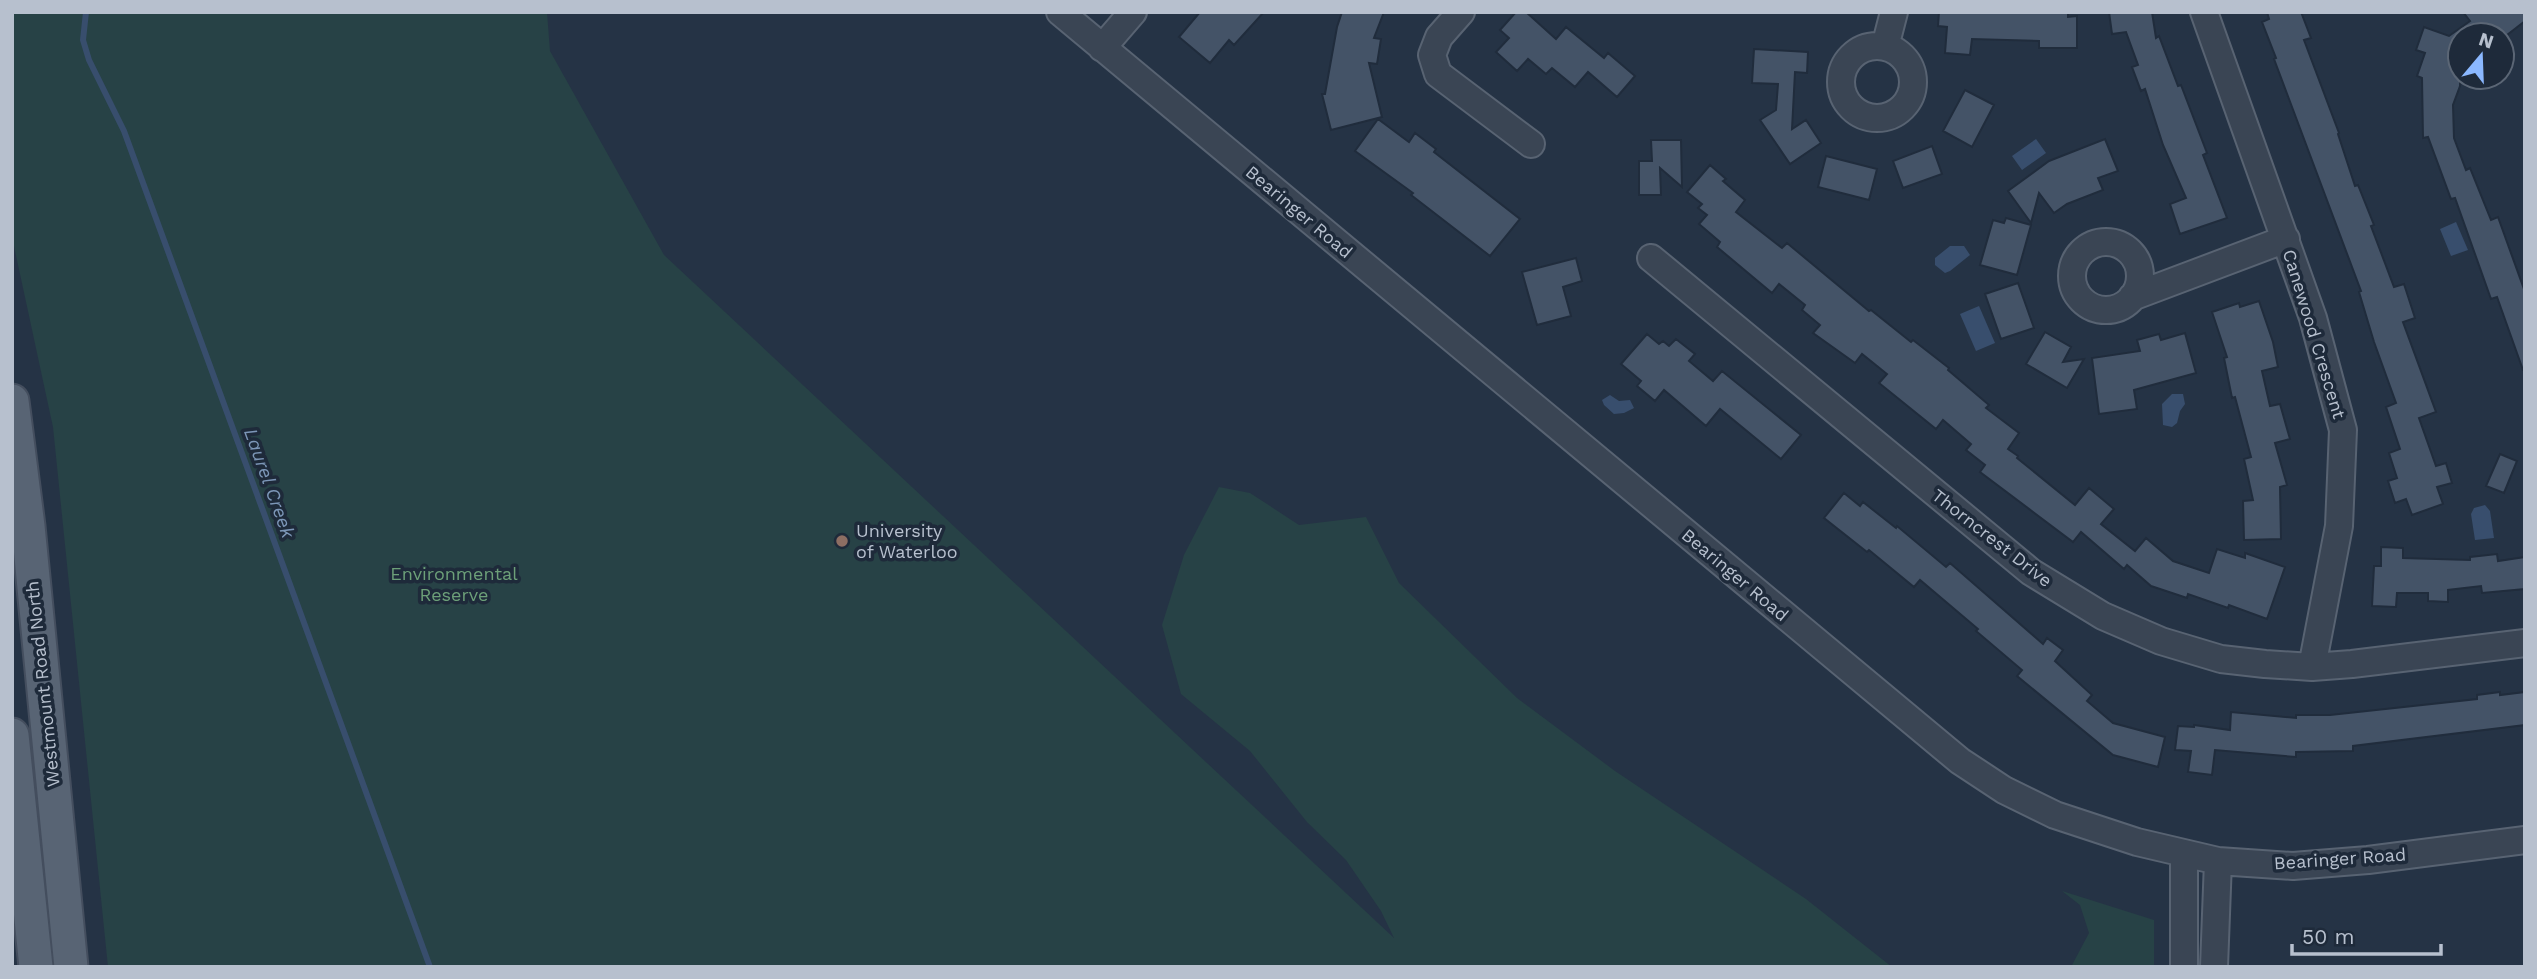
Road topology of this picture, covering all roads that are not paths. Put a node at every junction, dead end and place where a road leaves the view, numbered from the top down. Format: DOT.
graph roads {
  1 [pos="1060,12"];
  2 [pos="1133,12"];
  3 [pos="1461,12"];
  4 [pos="1894,12"];
  5 [pos="2204,12"];
  6 [pos="1885,47"];
  7 [pos="1102,48"];
  8 [pos="1531,144"];
  9 [pos="2286,239"];
  10 [pos="1651,258"];
  11 [pos="2132,297"];
  12 [pos="12,401"];
  13 [pos="2525,643"];
  14 [pos="2312,667"];
  15 [pos="12,734"];
  16 [pos="2525,840"];
  17 [pos="2184,853"];
  18 [pos="2218,861"];
  19 [pos="36,967"];
  20 [pos="71,967"];
  21 [pos="2184,967"];
  22 [pos="2214,967"];
  1 -- 7 [label="street, Bearinger Road"];
  2 -- 7 [label="street"];
  3 -- 8 [label="street"];
  4 -- 6 [label="street"];
  5 -- 9 [label="street, Canewood Crescent"];
  7 -- 17 [label="street, Bearinger Road"];
  9 -- 11 [label="street"];
  9 -- 14 [label="street, Canewood Crescent"];
  10 -- 14 [label="street, Thorncrest Drive"];
  12 -- 20 [label="main road, Westmount Road North"];
  13 -- 14 [label="street, Thorncrest Drive"];
  15 -- 19 [label="main road, Westmount Road North"];
  16 -- 18 [label="street, Bearinger Road"];
  17 -- 18 [label="street, Bearinger Road"];
  17 -- 21 [label="street"];
  18 -- 22 [label="street"];
}
